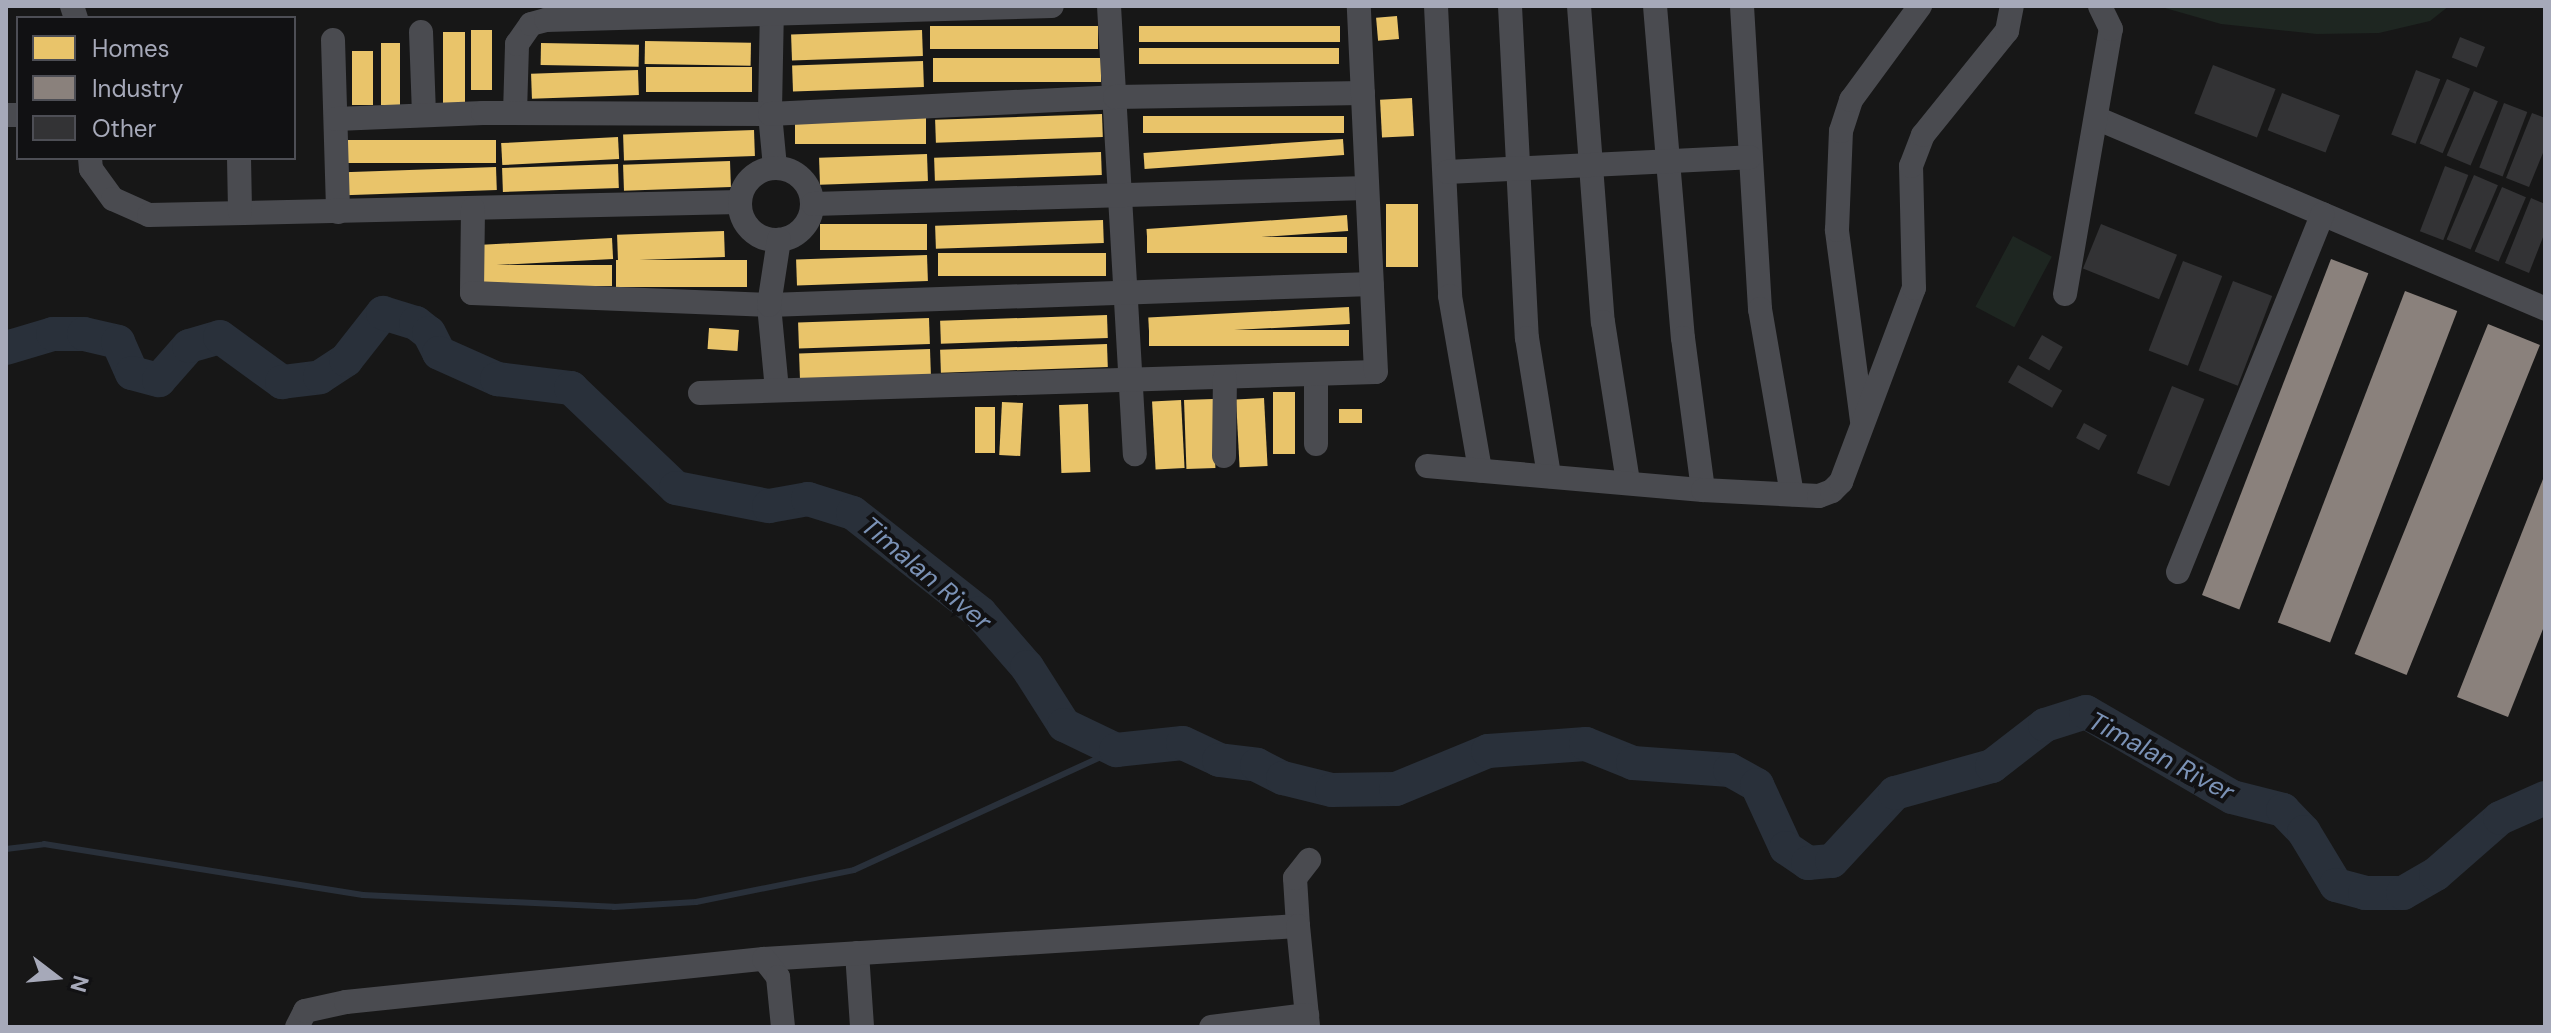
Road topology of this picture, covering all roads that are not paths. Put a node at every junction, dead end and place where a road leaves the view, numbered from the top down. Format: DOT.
graph roads {
  1 [pos="1020,6"];
  2 [pos="1052,6"];
  3 [pos="1109,6"];
  4 [pos="1359,6"];
  5 [pos="1436,6"];
  6 [pos="1510,6"];
  7 [pos="1579,6"];
  8 [pos="1655,6"];
  9 [pos="1742,6"];
  10 [pos="1920,6"];
  11 [pos="2012,6"];
  12 [pos="2100,6"];
  13 [pos="772,10"];
  14 [pos="678,11"];
  15 [pos="584,13"];
  16 [pos="421,32"];
  17 [pos="333,40"];
  18 [pos="1363,93"];
  19 [pos="1115,97"];
  20 [pos="515,113"];
  21 [pos="770,114"];
  22 [pos="424,115"];
  23 [pos="2096,118"];
  24 [pos="336,119"];
  25 [pos="1750,157"];
  26 [pos="90,160"];
  27 [pos="239,160"];
  28 [pos="1670,161"];
  29 [pos="1590,165"];
  30 [pos="775,167"];
  31 [pos="1520,168"];
  32 [pos="1447,172"];
  33 [pos="1367,188"];
  34 [pos="1122,194"];
  35 [pos="740,202"];
  36 [pos="813,204"];
  37 [pos="473,209"];
  38 [pos="240,212"];
  39 [pos="338,212"];
  40 [pos="2323,214"];
  41 [pos="779,240"];
  42 [pos="1372,284"];
  43 [pos="1129,292"];
  44 [pos="2065,294"];
  45 [pos="769,305"];
  46 [pos="2545,309"];
  47 [pos="1316,374"];
  48 [pos="1225,378"];
  49 [pos="1132,382"];
  50 [pos="777,390"];
  51 [pos="700,393"];
  52 [pos="1862,423"];
  53 [pos="1316,444"];
  54 [pos="1135,454"];
  55 [pos="1224,456"];
  56 [pos="1427,466"];
  57 [pos="1480,470"];
  58 [pos="1549,476"];
  59 [pos="1628,482"];
  60 [pos="1703,490"];
  61 [pos="1792,494"];
  62 [pos="2178,572"];
  63 [pos="1309,860"];
  64 [pos="1298,926"];
  65 [pos="857,953"];
  66 [pos="764,959"];
  67 [pos="1308,1021"];
  68 [pos="297,1027"];
  69 [pos="783,1027"];
  70 [pos="862,1027"];
  71 [pos="1211,1027"];
  1 -- 2 [label="street"];
  1 -- 13 [label="street"];
  3 -- 19 [label="street"];
  4 -- 18 [label="street"];
  5 -- 32 [label="street"];
  6 -- 31 [label="street"];
  7 -- 29 [label="street"];
  8 -- 28 [label="street"];
  9 -- 25 [label="street"];
  10 -- 52 [label="street"];
  11 -- 52 [label="street"];
  12 -- 23 [label="street"];
  13 -- 14 [label="street"];
  13 -- 21 [label="street"];
  14 -- 15 [label="street"];
  15 -- 20 [label="street"];
  16 -- 22 [label="street"];
  17 -- 24 [label="street"];
  18 -- 19 [label="street"];
  18 -- 33 [label="street"];
  19 -- 21 [label="street"];
  19 -- 34 [label="street"];
  20 -- 21 [label="street"];
  20 -- 22 [label="street"];
  21 -- 30 [label="street"];
  22 -- 24 [label="street"];
  23 -- 40 [label="street"];
  23 -- 44 [label="street"];
  24 -- 39 [label="street"];
  25 -- 28 [label="street"];
  25 -- 61 [label="street"];
  26 -- 38 [label="street"];
  27 -- 38 [label="street"];
  28 -- 29 [label="street"];
  28 -- 60 [label="street"];
  29 -- 31 [label="street"];
  29 -- 59 [label="street"];
  30 -- 35 [label="street"];
  30 -- 36 [label="street"];
  31 -- 32 [label="street"];
  31 -- 58 [label="street"];
  32 -- 57 [label="street"];
  33 -- 34 [label="street"];
  33 -- 42 [label="street"];
  34 -- 36 [label="street"];
  34 -- 43 [label="street"];
  35 -- 37 [label="street"];
  35 -- 41 [label="street"];
  36 -- 41 [label="street"];
  37 -- 39 [label="street"];
  37 -- 45 [label="street"];
  38 -- 39 [label="street"];
  40 -- 46 [label="street"];
  40 -- 62 [label="street"];
  41 -- 45 [label="street"];
  42 -- 43 [label="street"];
  42 -- 47 [label="street"];
  43 -- 45 [label="street"];
  43 -- 49 [label="street"];
  45 -- 50 [label="street"];
  47 -- 48 [label="street"];
  47 -- 53 [label="street"];
  48 -- 49 [label="street"];
  48 -- 55 [label="street"];
  49 -- 50 [label="street"];
  49 -- 54 [label="street"];
  50 -- 51 [label="street"];
  52 -- 61 [label="street"];
  56 -- 57 [label="street"];
  57 -- 58 [label="street"];
  58 -- 59 [label="street"];
  59 -- 60 [label="street"];
  60 -- 61 [label="street"];
  63 -- 64 [label="street"];
  64 -- 65 [label="street"];
  64 -- 67 [label="street"];
  65 -- 66 [label="street"];
  65 -- 70 [label="street"];
  66 -- 68 [label="street"];
  66 -- 69 [label="street"];
  67 -- 71 [label="street"];
}
